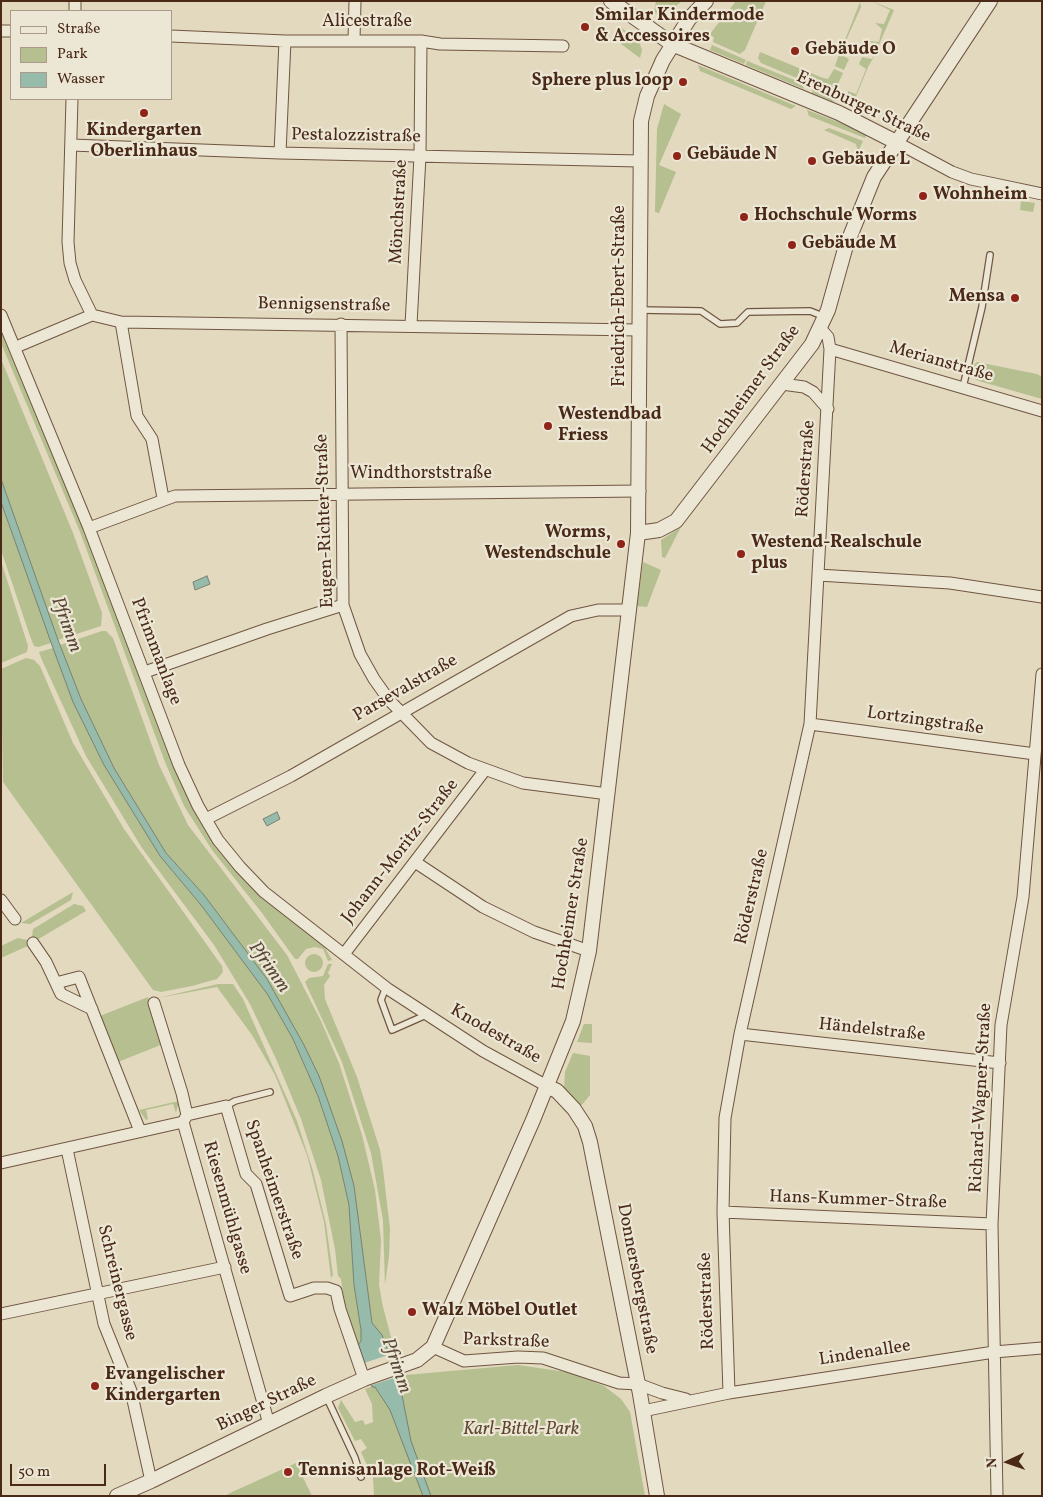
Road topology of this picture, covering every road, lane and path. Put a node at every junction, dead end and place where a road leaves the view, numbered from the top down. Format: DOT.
graph roads {
  1 [pos="355,1"];
  2 [pos="612,1"];
  3 [pos="706,1"];
  4 [pos="990,1"];
  5 [pos="172,36"];
  6 [pos="354,40"];
  7 [pos="285,41"];
  8 [pos="421,41"];
  9 [pos="672,44"];
  10 [pos="563,46"];
  11 [pos="72,100"];
  12 [pos="896,142"];
  13 [pos="71,145"];
  14 [pos="280,153"];
  15 [pos="420,156"];
  16 [pos="639,161"];
  17 [pos="1042,194"];
  18 [pos="990,255"];
  19 [pos="639,310"];
  20 [pos="1,315"];
  21 [pos="92,315"];
  22 [pos="120,322"];
  23 [pos="823,323"];
  24 [pos="341,324"];
  25 [pos="411,325"];
  26 [pos="640,330"];
  27 [pos="16,347"];
  28 [pos="830,349"];
  29 [pos="782,384"];
  30 [pos="963,387"];
  31 [pos="828,409"];
  32 [pos="1042,411"];
  33 [pos="640,491"];
  34 [pos="340,492"];
  35 [pos="163,498"];
  36 [pos="89,528"];
  37 [pos="638,533"];
  38 [pos="818,574"];
  39 [pos="1042,597"];
  40 [pos="343,605"];
  41 [pos="630,610"];
  42 [pos="145,672"];
  43 [pos="1042,674"];
  44 [pos="400,712"];
  45 [pos="810,724"];
  46 [pos="1036,754"];
  47 [pos="486,770"];
  48 [pos="608,794"];
  49 [pos="206,818"];
  50 [pos="415,862"];
  51 [pos="1,900"];
  52 [pos="15,919"];
  53 [pos="33,943"];
  54 [pos="589,951"];
  55 [pos="344,954"];
  56 [pos="56,983"];
  57 [pos="386,987"];
  58 [pos="154,1003"];
  59 [pos="92,1009"];
  60 [pos="426,1014"];
  61 [pos="740,1034"];
  62 [pos="1000,1063"];
  63 [pos="547,1086"];
  64 [pos="270,1092"];
  65 [pos="226,1106"];
  66 [pos="185,1118"];
  67 [pos="140,1131"];
  68 [pos="67,1148"];
  69 [pos="1,1164"];
  70 [pos="723,1212"];
  71 [pos="992,1224"];
  72 [pos="225,1267"];
  73 [pos="98,1294"];
  74 [pos="1,1314"];
  75 [pos="433,1347"];
  76 [pos="1042,1348"];
  77 [pos="994,1352"];
  78 [pos="365,1379"];
  79 [pos="638,1384"];
  80 [pos="729,1393"];
  81 [pos="326,1396"];
  82 [pos="694,1400"];
  83 [pos="643,1411"];
  84 [pos="269,1424"];
  85 [pos="361,1477"];
  86 [pos="151,1482"];
  87 [pos="117,1496"];
  88 [pos="657,1496"];
  89 [pos="997,1496"];
  1 -- 6 [label="street"];
  2 -- 9 [label="street, Erenburger Straße"];
  3 -- 9 [label="street, Friedrich-Ebert-Straße"];
  4 -- 12 [label="street, Hochheimer Straße"];
  5 -- 7 [label="street, Alicestraße"];
  6 -- 7 [label="street, Alicestraße"];
  6 -- 8 [label="street, Alicestraße"];
  7 -- 14 [label="street"];
  8 -- 10 [label="street, Alicestraße"];
  8 -- 15 [label="street, Mönchstraße"];
  9 -- 12 [label="street, Erenburger Straße"];
  9 -- 16 [label="street, Friedrich-Ebert-Straße"];
  11 -- 13 [label="street"];
  12 -- 17 [label="street, Erenburger Straße"];
  12 -- 23 [label="street, Hochheimer Straße"];
  13 -- 14 [label="street, Pestalozzistraße"];
  13 -- 21 [label="street"];
  14 -- 15 [label="street, Pestalozzistraße"];
  15 -- 16 [label="street, Pestalozzistraße"];
  15 -- 25 [label="street, Mönchstraße"];
  16 -- 19 [label="street, Friedrich-Ebert-Straße"];
  18 -- 30 [label="lane"];
  19 -- 23 [label="lane"];
  19 -- 26 [label="street, Friedrich-Ebert-Straße"];
  20 -- 27 [label="street, Pfrimmanlage"];
  21 -- 22 [label="street, Bennigsenstraße"];
  21 -- 27 [label="street"];
  22 -- 24 [label="street, Bennigsenstraße"];
  22 -- 35 [label="street"];
  23 -- 28 [label="street, Röderstraße"];
  23 -- 29 [label="street, Hochheimer Straße"];
  24 -- 25 [label="street, Bennigsenstraße"];
  24 -- 34 [label="street, Eugen-Richter-Straße"];
  25 -- 26 [label="street, Bennigsenstraße"];
  26 -- 33 [label="street, Friedrich-Ebert-Straße"];
  27 -- 36 [label="street, Pfrimmanlage"];
  28 -- 30 [label="street, Merianstraße"];
  28 -- 31 [label="street, Röderstraße"];
  29 -- 31 [label="street, Röderstraße"];
  29 -- 37 [label="street, Hochheimer Straße"];
  30 -- 32 [label="street, Merianstraße"];
  31 -- 38 [label="street, Röderstraße"];
  33 -- 34 [label="street, Windthorststraße"];
  33 -- 37 [label="street, Friedrich-Ebert-Straße"];
  34 -- 35 [label="street, Windthorststraße"];
  34 -- 40 [label="street, Eugen-Richter-Straße"];
  35 -- 36 [label="street, Windthorststraße"];
  36 -- 42 [label="street, Pfrimmanlage"];
  37 -- 41 [label="street, Friedrich-Ebert-Straße"];
  38 -- 39 [label="street"];
  38 -- 45 [label="street, Röderstraße"];
  40 -- 42 [label="street"];
  40 -- 44 [label="street, Eugen-Richter-Straße"];
  41 -- 44 [label="street, Parsevalstraße"];
  41 -- 48 [label="street, Hochheimer Straße"];
  42 -- 49 [label="street, Pfrimmanlage"];
  43 -- 46 [label="street, Richard-Wagner-Straße"];
  44 -- 47 [label="street, Eugen-Richter-Straße"];
  44 -- 49 [label="street, Parsevalstraße"];
  45 -- 46 [label="street, Lortzingstraße"];
  45 -- 61 [label="street, Röderstraße"];
  46 -- 62 [label="street, Richard-Wagner-Straße"];
  47 -- 48 [label="street, Eugen-Richter-Straße"];
  47 -- 50 [label="street, Johann-Moritz-Straße"];
  48 -- 54 [label="street, Hochheimer Straße"];
  49 -- 55 [label="street, Pfrimmanlage"];
  50 -- 54 [label="street"];
  50 -- 55 [label="street, Johann-Moritz-Straße"];
  51 -- 52 [label="street"];
  53 -- 56 [label="street"];
  54 -- 63 [label="street, Hochheimer Straße"];
  55 -- 57 [label="street, Knodestraße"];
  56 -- 59 [label="street"];
  56 -- 59 [label="street"];
  57 -- 60 [label="street, Knodestraße"];
  57 -- 60 [label="lane, Knodestraße"];
  58 -- 66 [label="street, Riesenmühlgasse"];
  59 -- 67 [label="street"];
  60 -- 63 [label="street, Knodestraße"];
  61 -- 62 [label="street, Händelstraße"];
  61 -- 70 [label="street, Röderstraße"];
  62 -- 71 [label="street, Richard-Wagner-Straße"];
  63 -- 75 [label="street, Hochheimer Straße"];
  63 -- 79 [label="street, Donnersbergstraße"];
  64 -- 65 [label="lane"];
  65 -- 66 [label="street, Spanheimerstraße"];
  65 -- 78 [label="street, Spanheimerstraße"];
  66 -- 67 [label="street, Spanheimerstraße"];
  66 -- 72 [label="street, Riesenmühlgasse"];
  67 -- 68 [label="street, Spanheimerstraße"];
  68 -- 69 [label="street, Spanheimerstraße"];
  68 -- 73 [label="street, Schreinergasse"];
  70 -- 71 [label="street, Hans-Kummer-Straße"];
  70 -- 80 [label="street, Röderstraße"];
  71 -- 77 [label="street, Richard-Wagner-Straße"];
  72 -- 73 [label="street"];
  72 -- 84 [label="street, Riesenmühlgasse"];
  73 -- 74 [label="street"];
  73 -- 86 [label="street, Schreinergasse"];
  75 -- 78 [label="street, Binger Straße"];
  75 -- 79 [label="street, Parkstraße"];
  76 -- 77 [label="street, Lindenallee"];
  77 -- 80 [label="street, Lindenallee"];
  77 -- 89 [label="street, Richard-Wagner-Straße"];
  78 -- 81 [label="street, Binger Straße"];
  79 -- 82 [label="street, Lindenallee"];
  79 -- 83 [label="street, Donnersbergstraße"];
  80 -- 82 [label="street, Lindenallee"];
  81 -- 84 [label="street, Binger Straße"];
  81 -- 85 [label="lane"];
  82 -- 83 [label="street, Lindenallee"];
  83 -- 88 [label="street, Donnersbergstraße"];
  84 -- 86 [label="street, Binger Straße"];
  86 -- 87 [label="street, Binger Straße"];
}
